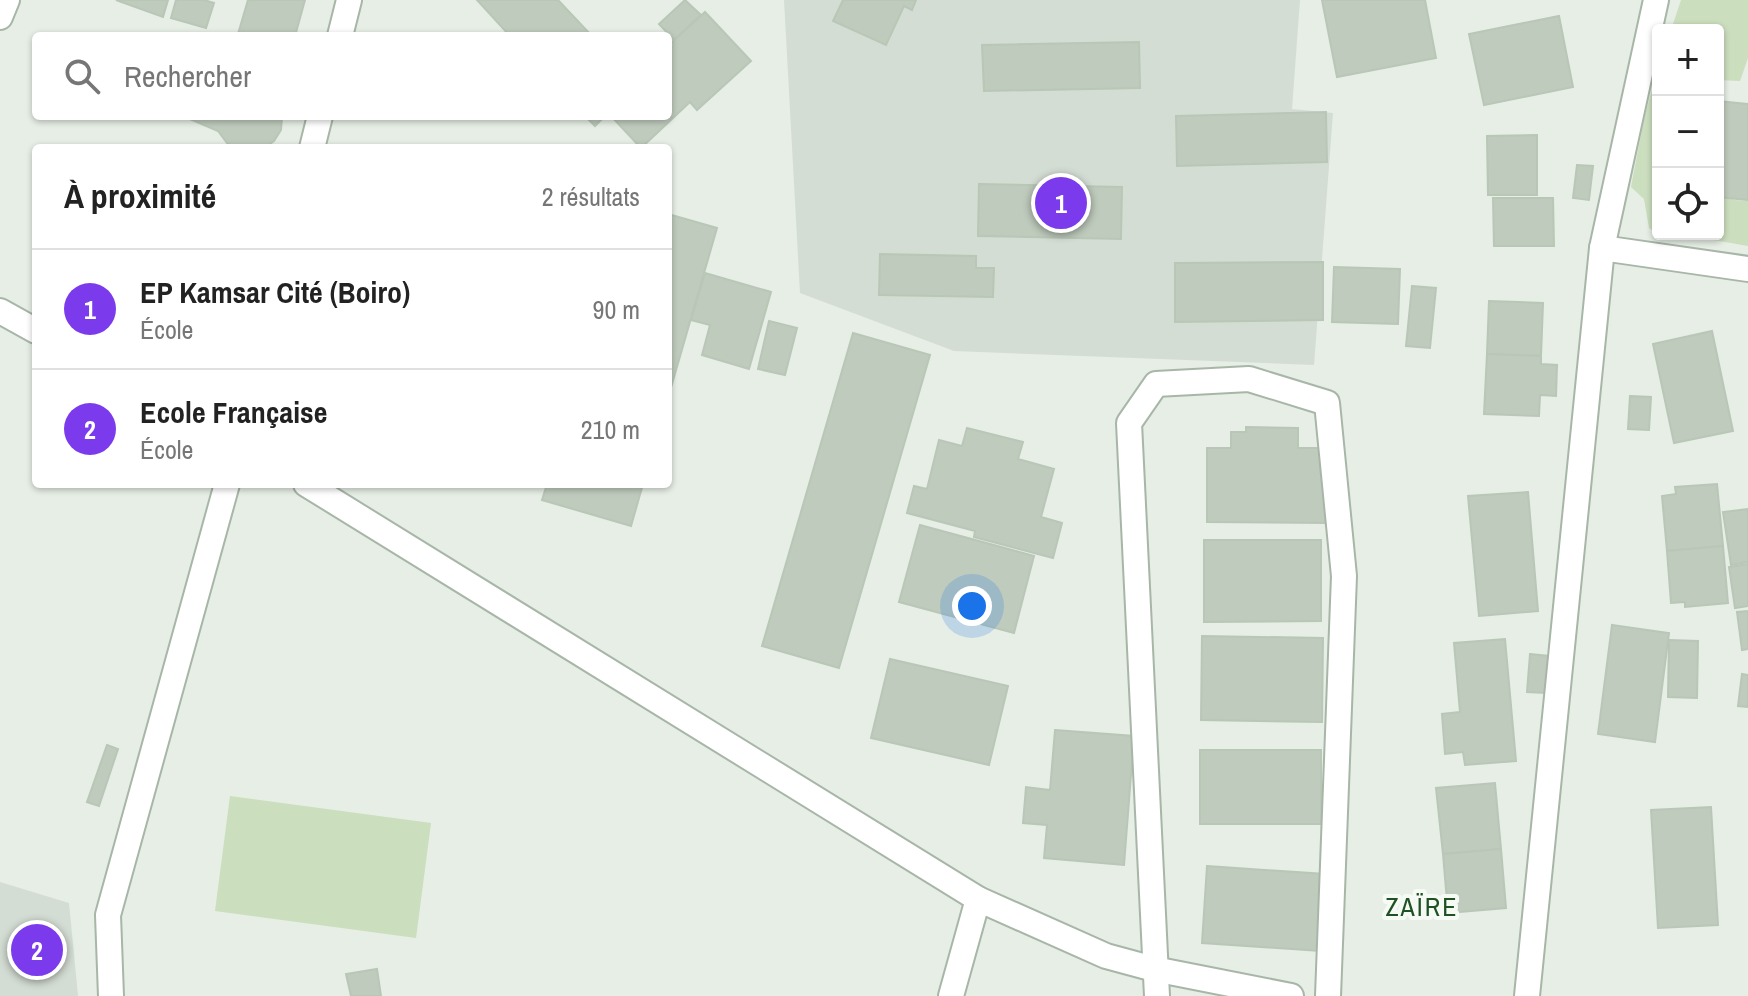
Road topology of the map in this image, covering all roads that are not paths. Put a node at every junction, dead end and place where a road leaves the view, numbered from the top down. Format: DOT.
graph roads {
  1 [pos="7,0"];
  2 [pos="349,0"];
  3 [pos="1656,0"];
  4 [pos="0,17"];
  5 [pos="341,32"];
  6 [pos="319,120"];
  7 [pos="313,144"];
  8 [pos="1602,248"];
  9 [pos="1748,269"];
  10 [pos="0,311"];
  11 [pos="32,329"];
  12 [pos="226,488"];
  13 [pos="312,488"];
  14 [pos="978,899"];
  15 [pos="1154,969"];
  16 [pos="111,996"];
  17 [pos="951,996"];
  18 [pos="1157,996"];
  19 [pos="1291,996"];
  20 [pos="1328,996"];
  21 [pos="1527,996"];
  1 -- 4 [label="street"];
  2 -- 5 [label="street"];
  3 -- 8 [label="street"];
  6 -- 7 [label="street"];
  8 -- 9 [label="street"];
  8 -- 21 [label="street"];
  10 -- 11 [label="street"];
  12 -- 16 [label="street"];
  13 -- 14 [label="street"];
  14 -- 15 [label="street"];
  14 -- 17 [label="street"];
  15 -- 18 [label="street"];
  15 -- 19 [label="street"];
  15 -- 20 [label="street"];
}
